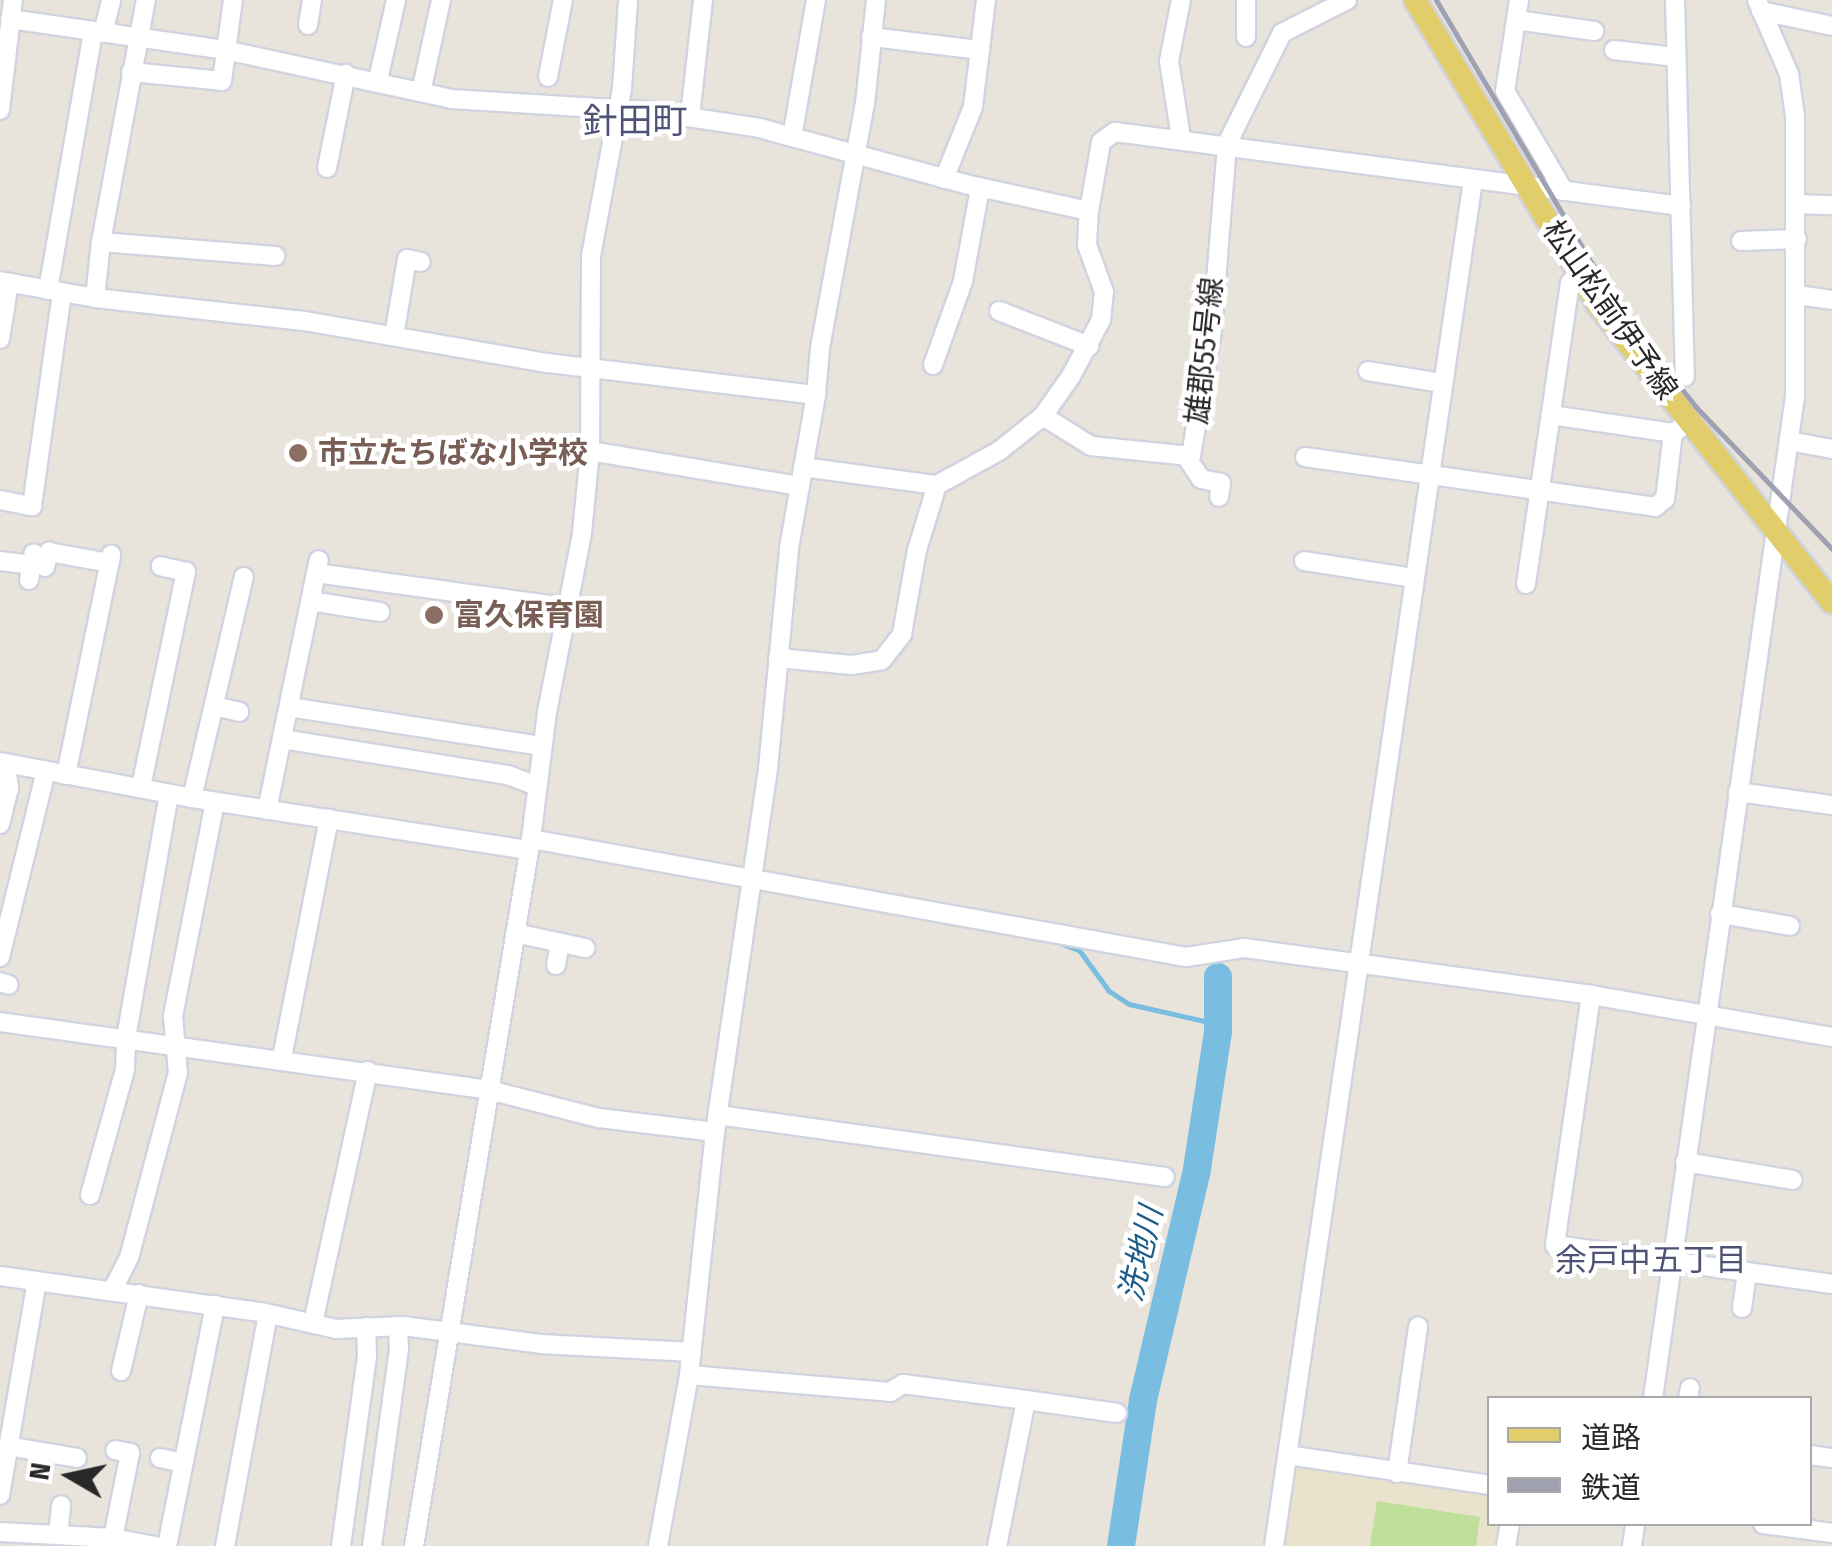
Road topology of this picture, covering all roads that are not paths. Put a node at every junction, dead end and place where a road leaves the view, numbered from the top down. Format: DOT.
graph roads {
  1 [pos="13,0"];
  2 [pos="111,0"];
  3 [pos="146,0"];
  4 [pos="233,0"];
  5 [pos="396,0"];
  6 [pos="441,0"];
  7 [pos="563,0"];
  8 [pos="628,0"];
  9 [pos="703,0"];
  10 [pos="816,0"];
  11 [pos="876,0"];
  12 [pos="986,0"];
  13 [pos="1181,0"];
  14 [pos="1246,0"];
  15 [pos="1347,0"];
  16 [pos="1415,0"];
  17 [pos="1519,0"];
  18 [pos="1675,0"];
  19 [pos="317,2"];
  20 [pos="1759,6"];
  21 [pos="10,20"];
  22 [pos="1516,20"];
  23 [pos="308,25"];
  24 [pos="1832,26"];
  25 [pos="1594,31"];
  26 [pos="98,33"];
  27 [pos="871,37"];
  28 [pos="1246,37"];
  29 [pos="137,38"];
  30 [pos="225,50"];
  31 [pos="980,50"];
  32 [pos="1614,50"];
  33 [pos="1675,57"];
  34 [pos="2,67"];
  35 [pos="131,72"];
  36 [pos="346,74"];
  37 [pos="548,78"];
  38 [pos="378,80"];
  39 [pos="421,92"];
  40 [pos="0,100"];
  41 [pos="618,108"];
  42 [pos="690,116"];
  43 [pos="792,137"];
  44 [pos="1181,138"];
  45 [pos="1227,144"];
  46 [pos="856,153"];
  47 [pos="327,168"];
  48 [pos="944,179"];
  49 [pos="1473,180"];
  50 [pos="980,188"];
  51 [pos="1528,189"];
  52 [pos="1564,191"];
  53 [pos="1794,204"];
  54 [pos="1832,205"];
  55 [pos="1680,206"];
  56 [pos="1089,210"];
  57 [pos="1797,239"];
  58 [pos="1741,240"];
  59 [pos="101,242"];
  60 [pos="275,256"];
  61 [pos="422,262"];
  62 [pos="1579,272"];
  63 [pos="5,282"];
  64 [pos="55,291"];
  65 [pos="1798,295"];
  66 [pos="95,298"];
  67 [pos="1832,300"];
  68 [pos="1000,310"];
  69 [pos="394,336"];
  70 [pos="0,339"];
  71 [pos="1089,346"];
  72 [pos="591,365"];
  73 [pos="933,365"];
  74 [pos="1368,370"];
  75 [pos="1685,377"];
  76 [pos="1441,382"];
  77 [pos="816,395"];
  78 [pos="1551,414"];
  79 [pos="1043,416"];
  80 [pos="1681,428"];
  81 [pos="1789,442"];
  82 [pos="1832,449"];
  83 [pos="590,451"];
  84 [pos="1186,456"];
  85 [pos="1305,457"];
  86 [pos="1426,474"];
  87 [pos="802,477"];
  88 [pos="937,484"];
  89 [pos="1540,490"];
  90 [pos="1220,498"];
  91 [pos="0,500"];
  92 [pos="1776,532"];
  93 [pos="0,561"];
  94 [pos="1304,561"];
  95 [pos="161,566"];
  96 [pos="244,578"];
  97 [pos="1414,578"];
  98 [pos="1526,584"];
  99 [pos="310,602"];
  100 [pos="1832,602"];
  101 [pos="570,608"];
  102 [pos="380,612"];
  103 [pos="778,658"];
  104 [pos="214,706"];
  105 [pos="288,707"];
  106 [pos="240,712"];
  107 [pos="282,739"];
  108 [pos="542,746"];
  109 [pos="3,762"];
  110 [pos="46,771"];
  111 [pos="66,776"];
  112 [pos="537,786"];
  113 [pos="140,788"];
  114 [pos="1738,792"];
  115 [pos="169,794"];
  116 [pos="192,798"];
  117 [pos="215,802"];
  118 [pos="1832,805"];
  119 [pos="268,810"];
  120 [pos="329,819"];
  121 [pos="0,824"];
  122 [pos="529,845"];
  123 [pos="754,879"];
  124 [pos="1720,914"];
  125 [pos="1790,926"];
  126 [pos="515,933"];
  127 [pos="560,943"];
  128 [pos="585,948"];
  129 [pos="0,957"];
  130 [pos="1358,964"];
  131 [pos="556,965"];
  132 [pos="1591,995"];
  133 [pos="1706,1016"];
  134 [pos="0,1022"];
  135 [pos="1831,1032"];
  136 [pos="126,1038"];
  137 [pos="177,1044"];
  138 [pos="282,1058"];
  139 [pos="368,1071"];
  140 [pos="489,1090"];
  141 [pos="716,1124"];
  142 [pos="1685,1162"];
  143 [pos="1165,1177"];
  144 [pos="1792,1180"];
  145 [pos="88,1183"];
  146 [pos="1672,1262"];
  147 [pos="1747,1272"];
  148 [pos="0,1276"];
  149 [pos="37,1282"];
  150 [pos="1832,1284"];
  151 [pos="112,1291"];
  152 [pos="139,1294"];
  153 [pos="215,1305"];
  154 [pos="1742,1308"];
  155 [pos="268,1314"];
  156 [pos="313,1324"];
  157 [pos="398,1326"];
  158 [pos="366,1327"];
  159 [pos="1418,1327"];
  160 [pos="449,1330"];
  161 [pos="692,1352"];
  162 [pos="121,1371"];
  163 [pos="689,1375"];
  164 [pos="1653,1396"];
  165 [pos="1026,1400"];
  166 [pos="1117,1413"];
  167 [pos="115,1450"];
  168 [pos="4,1454"];
  169 [pos="1287,1455"];
  170 [pos="77,1458"];
  171 [pos="160,1458"];
  172 [pos="184,1463"];
  173 [pos="1397,1472"];
  174 [pos="1487,1486"];
  175 [pos="0,1495"];
  176 [pos="61,1506"];
  177 [pos="1778,1526"];
  178 [pos="0,1532"];
  179 [pos="1832,1533"];
  180 [pos="58,1535"];
  181 [pos="113,1538"];
  182 [pos="136,1544"];
  183 [pos="155,1546"];
  184 [pos="167,1546"];
  185 [pos="226,1546"];
  186 [pos="341,1546"];
  187 [pos="372,1546"];
  188 [pos="414,1546"];
  189 [pos="658,1546"];
  190 [pos="997,1546"];
  191 [pos="1274,1546"];
  1 -- 21 [label="street"];
  2 -- 26 [label="street"];
  3 -- 29 [label="street"];
  4 -- 30 [label="street"];
  5 -- 38 [label="street"];
  6 -- 39 [label="street"];
  7 -- 37 [label="street"];
  8 -- 41 [label="street"];
  9 -- 42 [label="street"];
  10 -- 43 [label="street"];
  11 -- 27 [label="street"];
  12 -- 31 [label="street"];
  13 -- 44 [label="street"];
  14 -- 28 [label="street"];
  15 -- 45 [label="street, 雄郡55号線"];
  16 -- 51 [label="main road, 松山松前伊予線"];
  17 -- 22 [label="street"];
  18 -- 33 [label="street"];
  19 -- 23 [label="street"];
  20 -- 24 [label="street"];
  20 -- 53 [label="street"];
  21 -- 26 [label="street"];
  21 -- 34 [label="street"];
  22 -- 25 [label="street"];
  22 -- 52 [label="street"];
  26 -- 29 [label="street"];
  26 -- 64 [label="street"];
  27 -- 31 [label="street"];
  27 -- 46 [label="street"];
  29 -- 30 [label="street"];
  29 -- 35 [label="street"];
  30 -- 35 [label="street"];
  30 -- 36 [label="street"];
  31 -- 48 [label="street"];
  32 -- 33 [label="street"];
  33 -- 55 [label="street"];
  34 -- 40 [label="street"];
  35 -- 59 [label="street"];
  36 -- 38 [label="street"];
  36 -- 47 [label="street"];
  38 -- 39 [label="street"];
  39 -- 41 [label="street"];
  41 -- 42 [label="street"];
  41 -- 72 [label="street"];
  42 -- 43 [label="street"];
  43 -- 46 [label="street"];
  44 -- 45 [label="street"];
  44 -- 56 [label="street"];
  45 -- 49 [label="street"];
  45 -- 84 [label="street, 雄郡55号線"];
  46 -- 48 [label="street"];
  46 -- 77 [label="street"];
  48 -- 50 [label="street"];
  49 -- 51 [label="street"];
  49 -- 76 [label="street"];
  50 -- 56 [label="street"];
  50 -- 73 [label="street"];
  51 -- 52 [label="street"];
  51 -- 62 [label="main road, 松山松前伊予線"];
  52 -- 55 [label="street"];
  53 -- 54 [label="street"];
  53 -- 57 [label="street"];
  55 -- 75 [label="street"];
  56 -- 71 [label="street"];
  57 -- 58 [label="street"];
  57 -- 65 [label="street"];
  59 -- 60 [label="street"];
  59 -- 66 [label="street"];
  61 -- 69 [label="street"];
  62 -- 78 [label="street"];
  62 -- 80 [label="main road, 松山松前伊予線"];
  63 -- 64 [label="street"];
  63 -- 70 [label="street"];
  64 -- 66 [label="street"];
  64 -- 91 [label="street"];
  65 -- 67 [label="street"];
  65 -- 81 [label="street"];
  66 -- 69 [label="street"];
  68 -- 71 [label="street"];
  69 -- 72 [label="street"];
  71 -- 79 [label="street"];
  72 -- 77 [label="street"];
  72 -- 83 [label="street"];
  74 -- 76 [label="street"];
  76 -- 86 [label="street"];
  77 -- 87 [label="street"];
  78 -- 80 [label="street"];
  78 -- 89 [label="street"];
  79 -- 84 [label="street, 雄郡55号線"];
  79 -- 88 [label="street"];
  80 -- 89 [label="street"];
  80 -- 92 [label="main road, 松山松前伊予線"];
  81 -- 82 [label="street"];
  81 -- 92 [label="street"];
  83 -- 87 [label="street"];
  83 -- 101 [label="street"];
  84 -- 90 [label="street"];
  85 -- 86 [label="street"];
  86 -- 89 [label="street"];
  86 -- 97 [label="street"];
  87 -- 88 [label="street"];
  87 -- 103 [label="street"];
  88 -- 103 [label="street"];
  89 -- 98 [label="street"];
  92 -- 100 [label="main road, 松山松前伊予線"];
  92 -- 114 [label="street"];
  93 -- 111 [label="street"];
  94 -- 97 [label="street"];
  95 -- 113 [label="street"];
  96 -- 104 [label="street"];
  97 -- 130 [label="street"];
  99 -- 101 [label="street"];
  99 -- 102 [label="street"];
  99 -- 105 [label="street"];
  101 -- 108 [label="street"];
  103 -- 123 [label="street"];
  104 -- 106 [label="street"];
  104 -- 116 [label="street"];
  105 -- 107 [label="street"];
  105 -- 108 [label="street"];
  107 -- 112 [label="street"];
  107 -- 119 [label="street"];
  108 -- 112 [label="street"];
  109 -- 110 [label="street"];
  109 -- 121 [label="street"];
  110 -- 111 [label="street"];
  110 -- 129 [label="street"];
  111 -- 113 [label="street"];
  112 -- 122 [label="street"];
  113 -- 115 [label="street"];
  114 -- 118 [label="street"];
  114 -- 124 [label="street"];
  115 -- 116 [label="street"];
  115 -- 136 [label="street"];
  116 -- 117 [label="street"];
  117 -- 119 [label="street"];
  117 -- 137 [label="street"];
  119 -- 120 [label="street"];
  120 -- 122 [label="street"];
  120 -- 138 [label="street"];
  122 -- 123 [label="street"];
  122 -- 126 [label="street"];
  123 -- 130 [label="street"];
  123 -- 141 [label="street"];
  124 -- 125 [label="street"];
  124 -- 133 [label="street"];
  126 -- 127 [label="street"];
  126 -- 140 [label="street"];
  127 -- 128 [label="street"];
  127 -- 131 [label="street"];
  130 -- 132 [label="street"];
  130 -- 169 [label="street"];
  132 -- 133 [label="street"];
  132 -- 146 [label="street"];
  133 -- 135 [label="street"];
  133 -- 142 [label="street"];
  134 -- 136 [label="street"];
  136 -- 137 [label="street"];
  136 -- 145 [label="street"];
  137 -- 138 [label="street"];
  137 -- 151 [label="street"];
  138 -- 139 [label="street"];
  139 -- 140 [label="street"];
  139 -- 156 [label="street"];
  140 -- 141 [label="street"];
  140 -- 160 [label="street"];
  141 -- 143 [label="street"];
  141 -- 161 [label="street"];
  142 -- 144 [label="street"];
  142 -- 146 [label="street"];
  146 -- 147 [label="street"];
  146 -- 164 [label="street"];
  147 -- 150 [label="street"];
  147 -- 154 [label="street"];
  148 -- 149 [label="street"];
  149 -- 151 [label="street"];
  149 -- 168 [label="street"];
  151 -- 152 [label="street"];
  152 -- 153 [label="street"];
  152 -- 162 [label="street"];
  153 -- 155 [label="street"];
  153 -- 172 [label="street"];
  155 -- 156 [label="street"];
  155 -- 185 [label="street"];
  156 -- 158 [label="street"];
  157 -- 158 [label="street"];
  157 -- 160 [label="street"];
  157 -- 187 [label="street"];
  158 -- 186 [label="street"];
  159 -- 173 [label="street"];
  160 -- 161 [label="street"];
  160 -- 188 [label="street"];
  161 -- 163 [label="street"];
  163 -- 165 [label="street"];
  163 -- 189 [label="street"];
  165 -- 166 [label="street"];
  165 -- 190 [label="street"];
  167 -- 181 [label="street"];
  168 -- 170 [label="street"];
  168 -- 175 [label="street"];
  169 -- 173 [label="street"];
  169 -- 191 [label="street"];
  171 -- 172 [label="street"];
  172 -- 184 [label="street"];
  173 -- 174 [label="street"];
  176 -- 180 [label="street"];
  177 -- 179 [label="street"];
  178 -- 180 [label="street"];
  180 -- 181 [label="street"];
  181 -- 182 [label="street"];
  182 -- 183 [label="street"];
}
